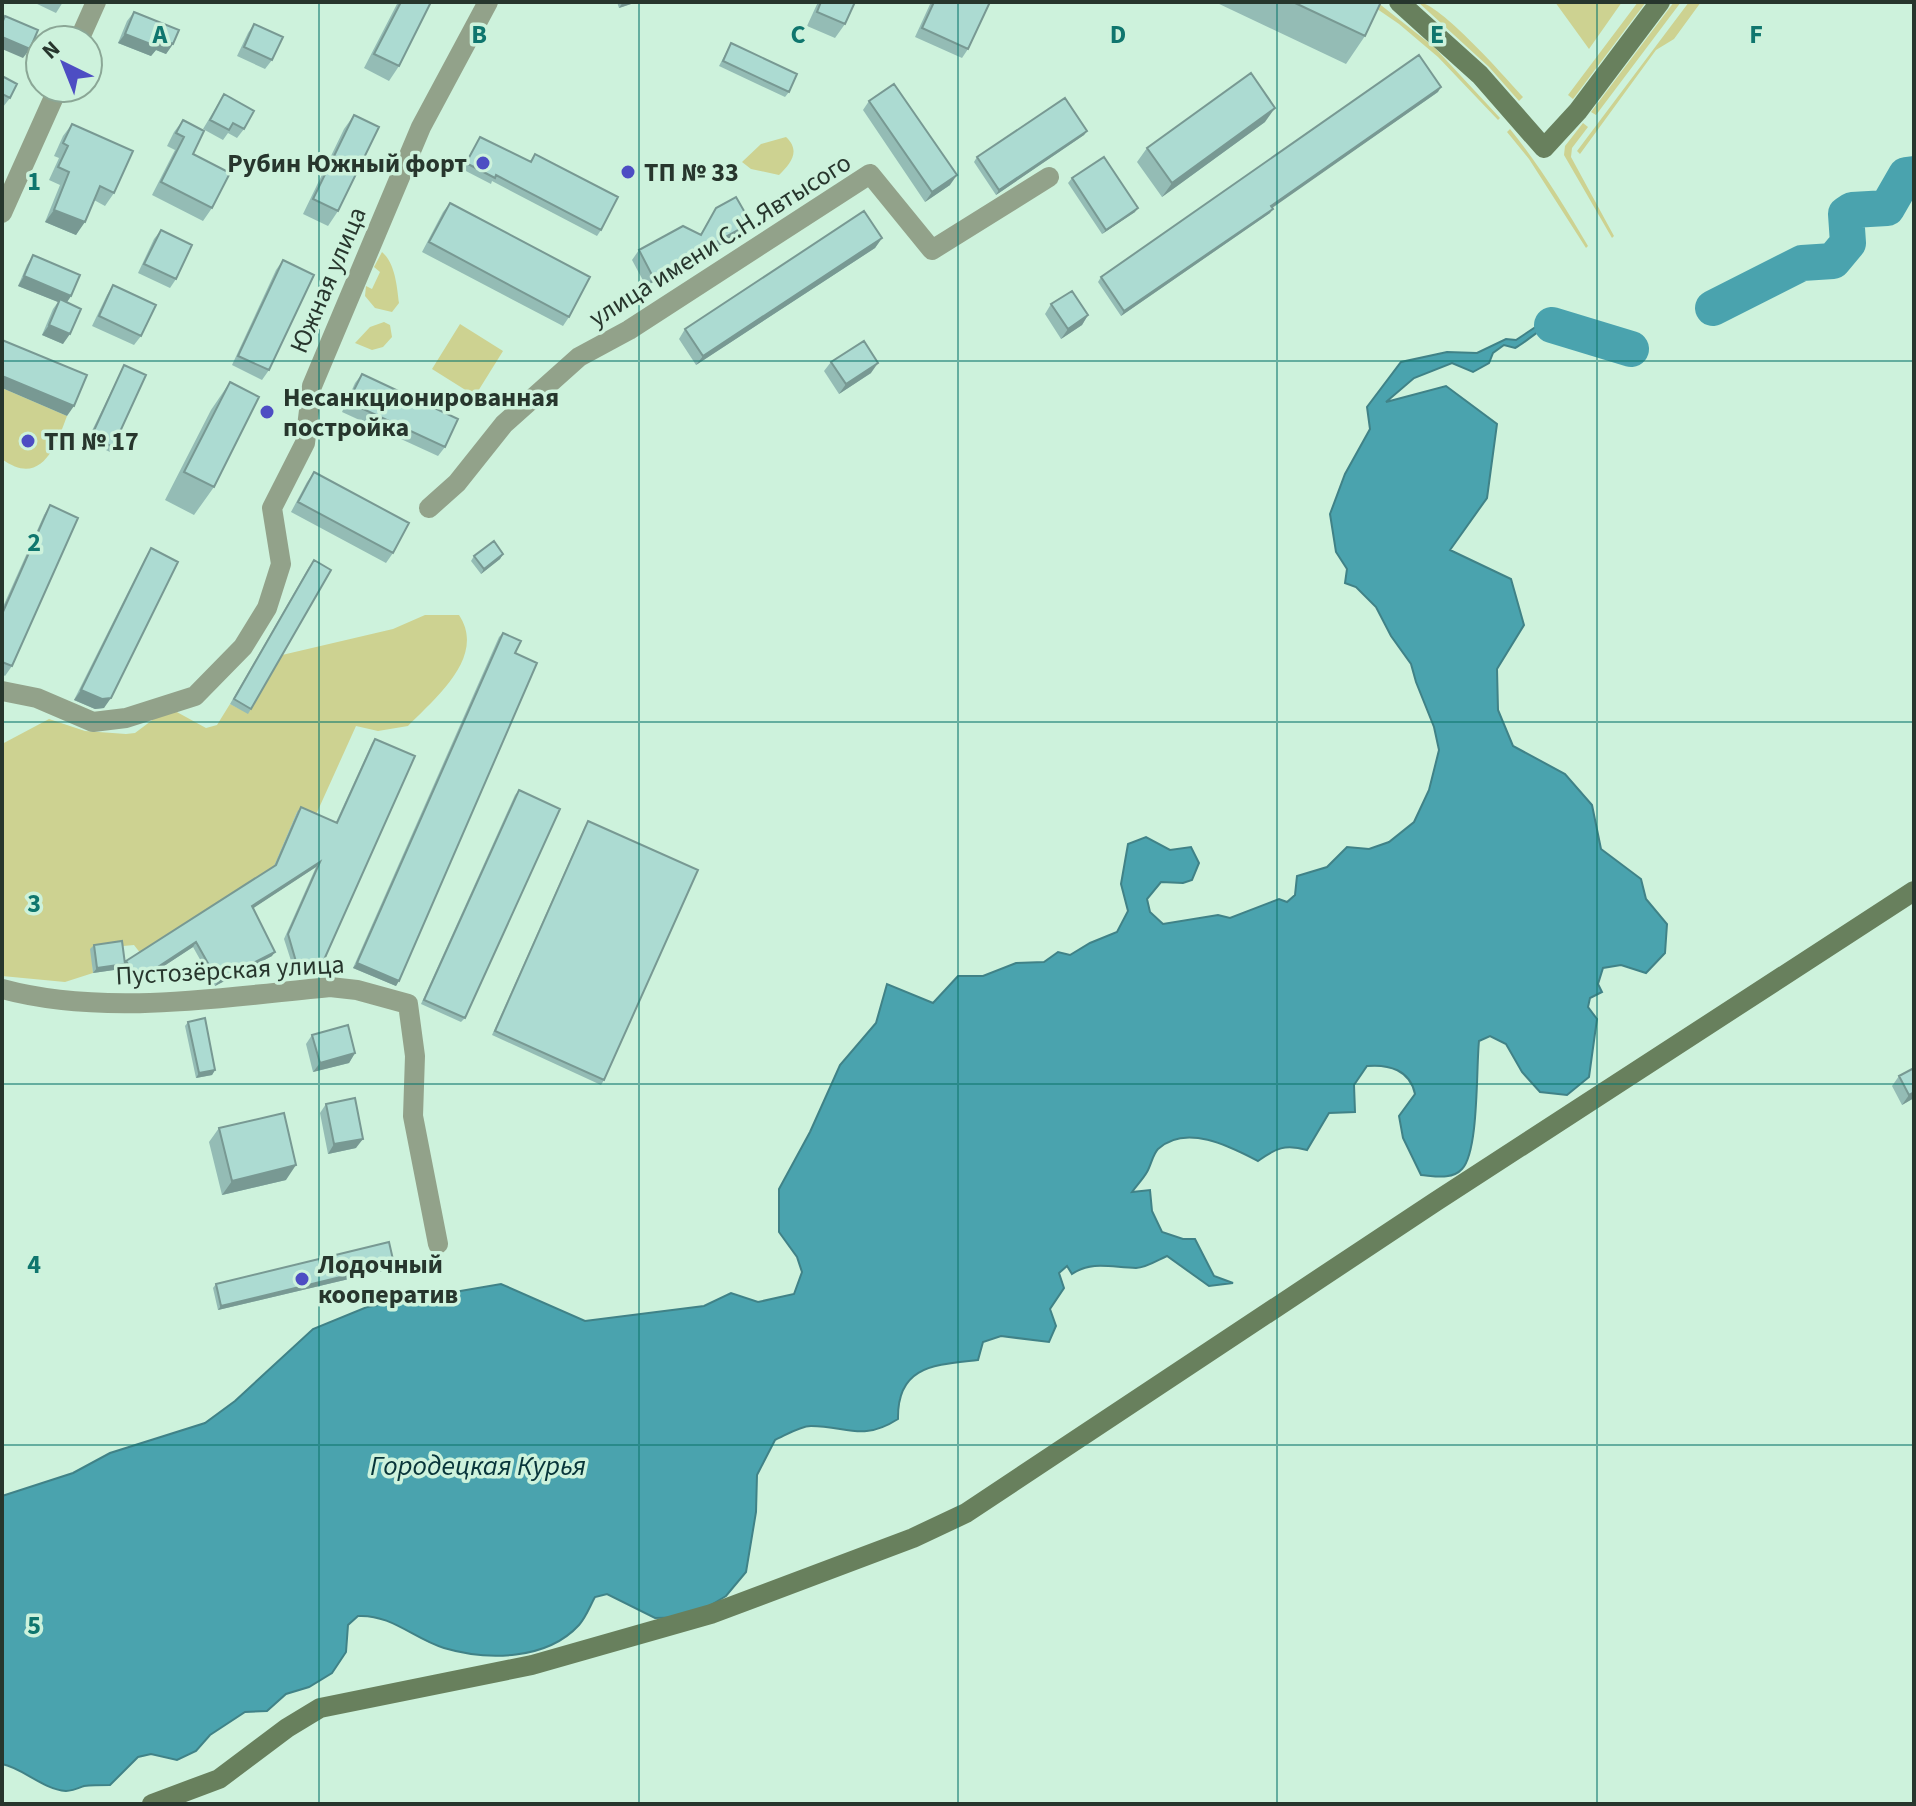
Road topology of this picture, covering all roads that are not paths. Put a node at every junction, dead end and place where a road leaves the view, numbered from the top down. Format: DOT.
graph roads {
  1 [pos="96,2"];
  2 [pos="488,2"];
  3 [pos="1399,2"];
  4 [pos="1660,2"];
  5 [pos="86,24"];
  6 [pos="51,104"];
  7 [pos="1049,177"];
  8 [pos="2,213"];
  9 [pos="429,508"];
  10 [pos="2,691"];
  11 [pos="1914,891"];
  12 [pos="2,989"];
  13 [pos="438,1244"];
  14 [pos="152,1804"];
  1 -- 5 [label="street"];
  2 -- 10 [label="street, Южная улица"];
  3 -- 4 [label="main road"];
  6 -- 8 [label="street"];
  7 -- 9 [label="street, улица имени С.Н.Явтысого"];
  11 -- 14 [label="main road"];
  12 -- 13 [label="street, Пустозёрская улица"];
}
